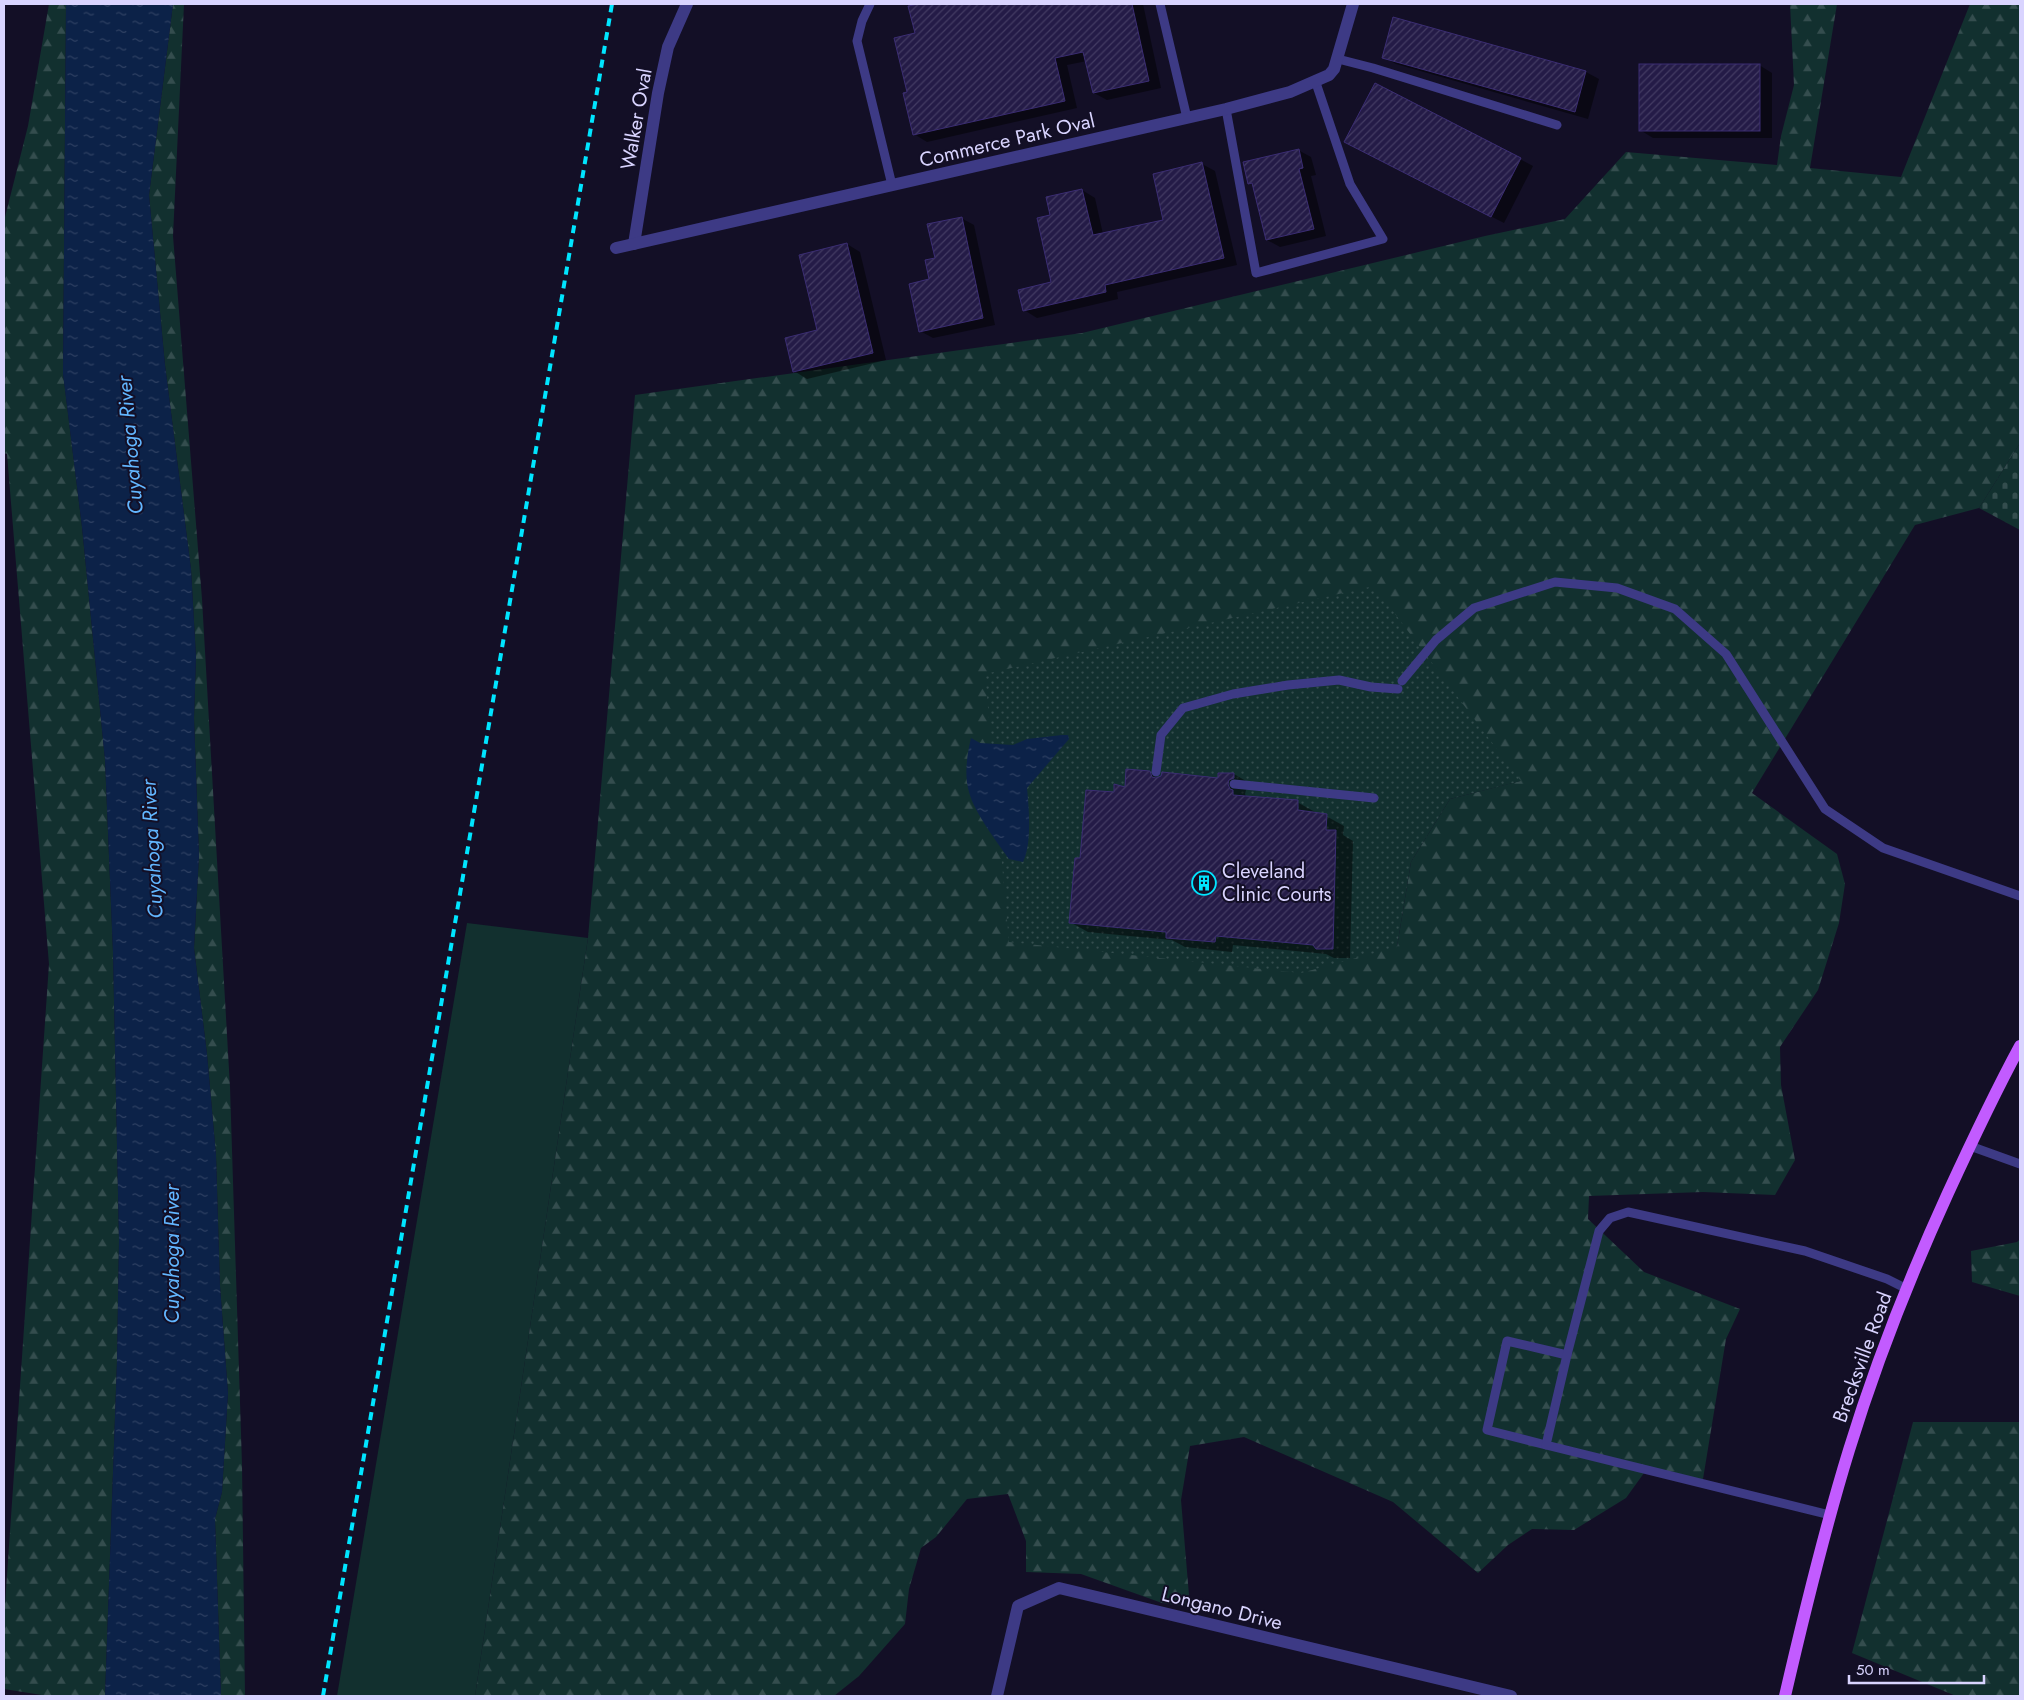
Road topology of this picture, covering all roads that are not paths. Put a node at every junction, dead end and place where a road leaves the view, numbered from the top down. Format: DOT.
graph roads {
  1 [pos="687,4"];
  2 [pos="870,4"];
  3 [pos="1160,4"];
  4 [pos="1353,4"];
  5 [pos="1338,60"];
  6 [pos="1315,80"];
  7 [pos="1226,109"];
  8 [pos="1188,118"];
  9 [pos="1557,125"];
  10 [pos="892,185"];
  11 [pos="634,244"];
  12 [pos="616,248"];
  13 [pos="1156,772"];
  14 [pos="1234,784"];
  15 [pos="1374,798"];
  16 [pos="2020,896"];
  17 [pos="2018,1054"];
  18 [pos="1970,1146"];
  19 [pos="2020,1164"];
  20 [pos="1907,1289"];
  21 [pos="1567,1355"];
  22 [pos="1546,1445"];
  23 [pos="1830,1515"];
  24 [pos="997,1696"];
  25 [pos="1510,1696"];
  26 [pos="1786,1696"];
  1 -- 11 [label="street, Walker Oval"];
  2 -- 10 [label="lane"];
  3 -- 8 [label="lane"];
  4 -- 5 [label="street, Commerce Park Oval"];
  5 -- 6 [label="street, Commerce Park Oval"];
  5 -- 9 [label="lane"];
  6 -- 7 [label="street, Commerce Park Oval"];
  6 -- 7 [label="lane"];
  7 -- 8 [label="street, Commerce Park Oval"];
  8 -- 10 [label="street, Commerce Park Oval"];
  10 -- 11 [label="street, Commerce Park Oval"];
  11 -- 12 [label="street, Commerce Park Oval"];
  13 -- 16 [label="lane"];
  14 -- 15 [label="lane"];
  17 -- 18 [label="main road, Brecksville Road"];
  18 -- 19 [label="lane"];
  18 -- 20 [label="main road, Brecksville Road"];
  20 -- 21 [label="lane"];
  20 -- 23 [label="main road, Brecksville Road"];
  21 -- 22 [label="lane"];
  21 -- 22 [label="lane"];
  22 -- 23 [label="lane"];
  23 -- 26 [label="main road, Brecksville Road"];
  24 -- 25 [label="street, Longano Drive"];
}
